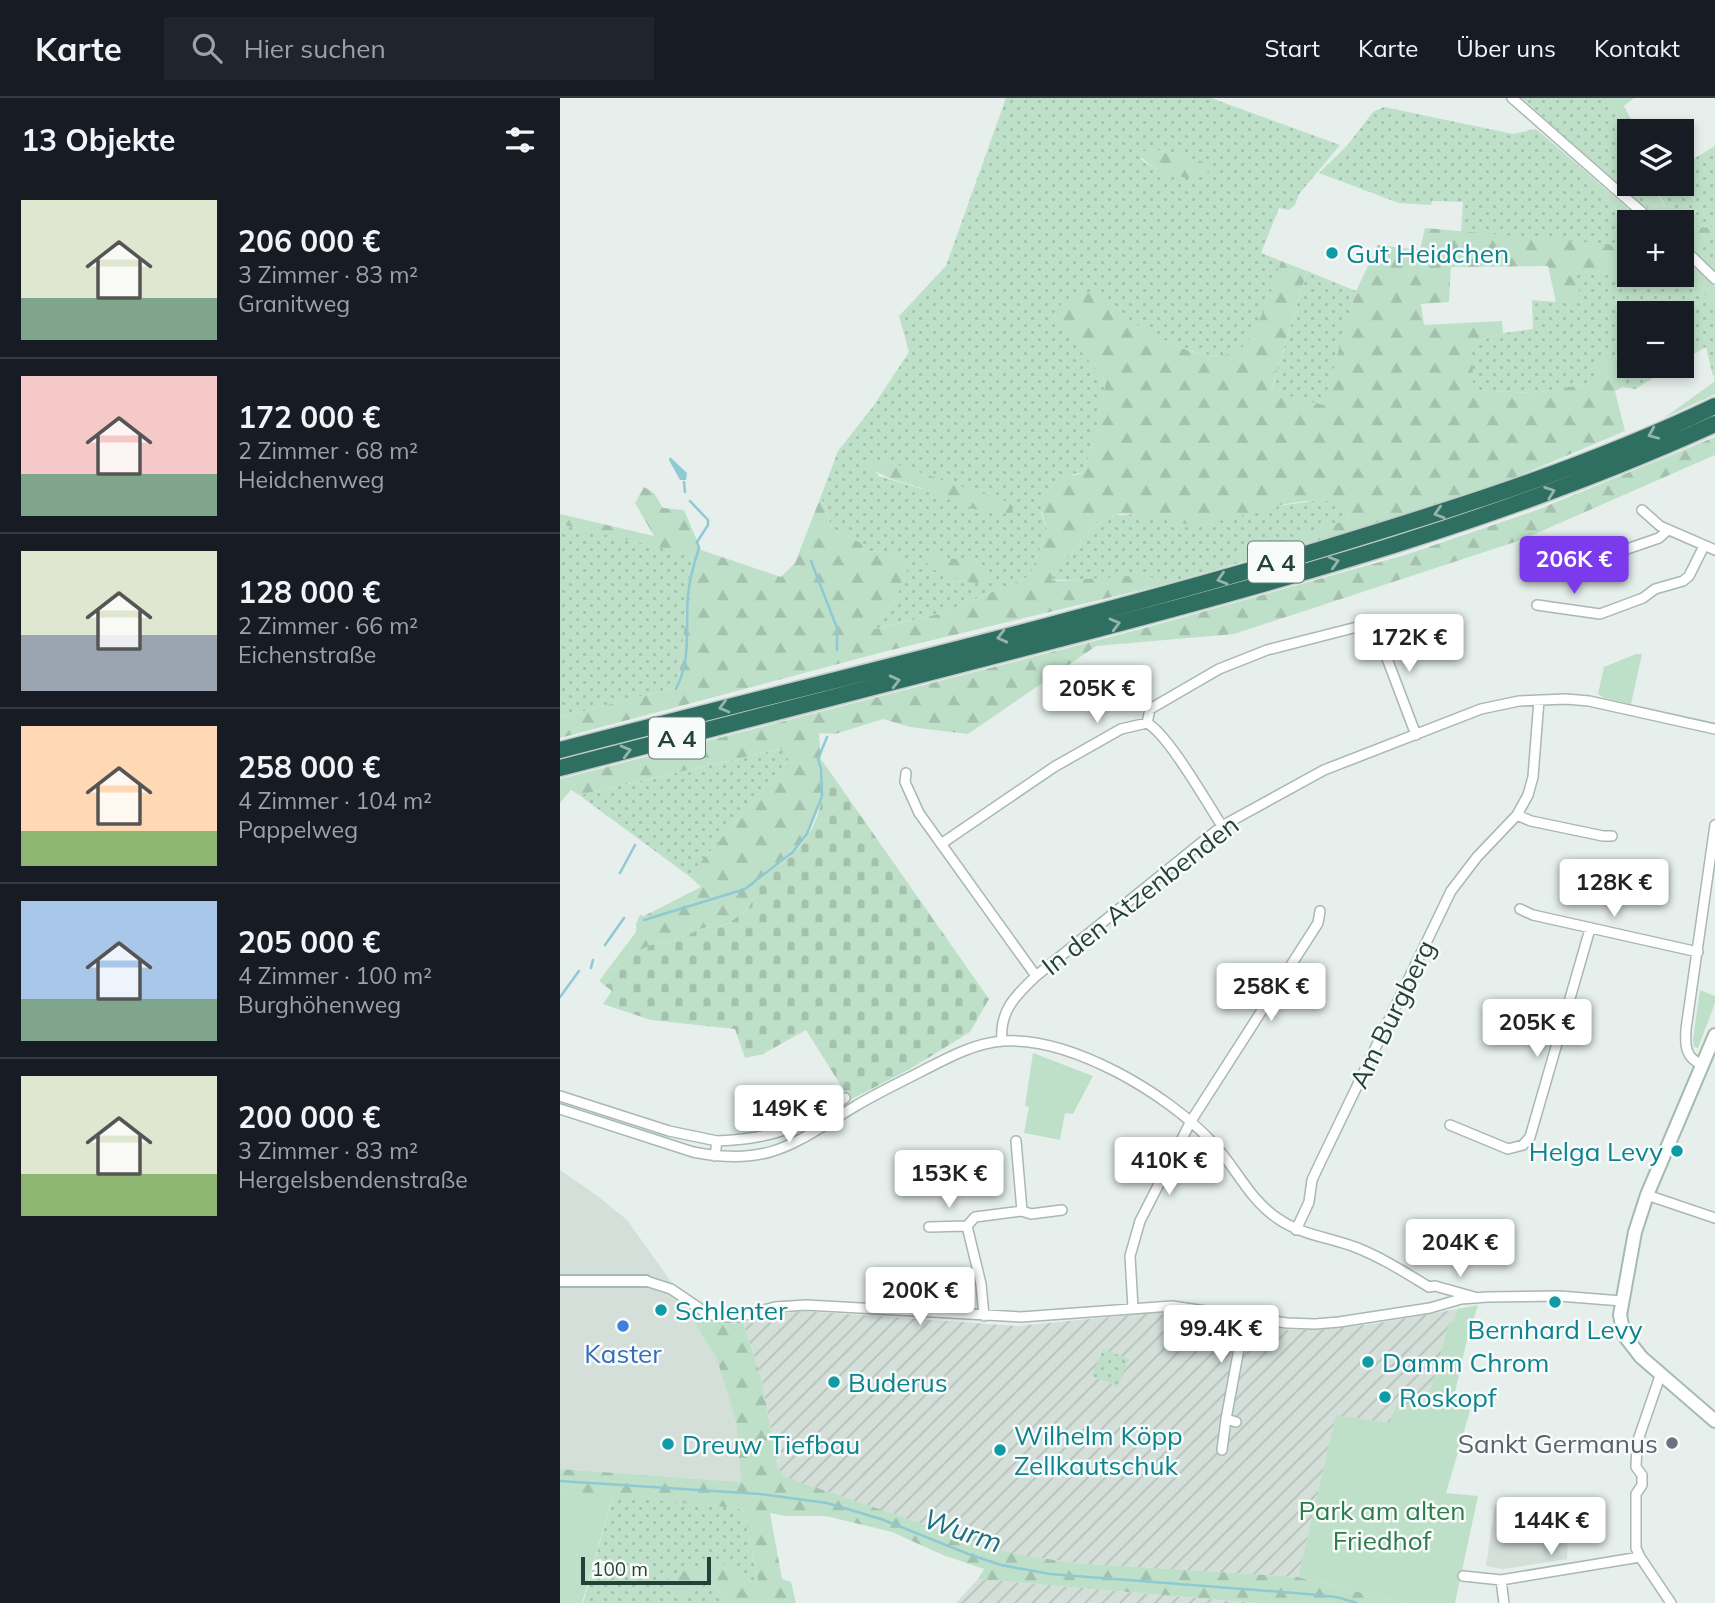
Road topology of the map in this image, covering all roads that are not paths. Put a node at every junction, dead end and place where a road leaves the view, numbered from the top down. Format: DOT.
graph roads {
  1 [pos="1513,98"];
  2 [pos="1639,210"];
  3 [pos="1694,259"];
  4 [pos="1715,279"];
  5 [pos="1715,406"];
  6 [pos="1715,424"];
  7 [pos="1642,510"];
  8 [pos="1668,530"];
  9 [pos="1575,545"];
  10 [pos="1704,546"];
  11 [pos="1715,550"];
  12 [pos="1537,606"];
  13 [pos="1382,630"];
  14 [pos="1432,639"];
  15 [pos="827,690"];
  16 [pos="1539,700"];
  17 [pos="1147,723"];
  18 [pos="1715,729"];
  19 [pos="1416,735"];
  20 [pos="560,750"];
  21 [pos="560,768"];
  22 [pos="906,773"];
  23 [pos="1517,815"];
  24 [pos="1715,825"];
  25 [pos="1222,826"];
  26 [pos="1612,836"];
  27 [pos="941,844"];
  28 [pos="1520,909"];
  29 [pos="1320,911"];
  30 [pos="1590,929"];
  31 [pos="1698,952"];
  32 [pos="1036,976"];
  33 [pos="1715,1035"];
  34 [pos="1002,1041"];
  35 [pos="1702,1065"];
  36 [pos="560,1096"];
  37 [pos="845,1098"];
  38 [pos="560,1109"];
  39 [pos="1191,1121"];
  40 [pos="1450,1125"];
  41 [pos="717,1141"];
  42 [pos="1016,1141"];
  43 [pos="715,1156"];
  44 [pos="1647,1195"];
  45 [pos="1062,1210"];
  46 [pos="1022,1211"];
  47 [pos="1715,1218"];
  48 [pos="967,1226"];
  49 [pos="929,1227"];
  50 [pos="1296,1230"];
  51 [pos="560,1281"];
  52 [pos="646,1281"];
  53 [pos="1429,1287"];
  54 [pos="1478,1297"];
  55 [pos="1622,1301"];
  56 [pos="1133,1308"];
  57 [pos="1430,1308"];
  58 [pos="984,1316"];
  59 [pos="1245,1316"];
  60 [pos="1660,1376"];
  61 [pos="1715,1421"];
  62 [pos="1222,1450"];
  63 [pos="1640,1557"];
  64 [pos="1463,1576"];
  65 [pos="1501,1580"];
  66 [pos="1504,1603"];
  67 [pos="1671,1603"];
  1 -- 2 [label="street"];
  3 -- 4 [label="street"];
  5 -- 15 [label="highway, A 4, one-way"];
  15 -- 6 [label="highway, A 4, one-way"];
  7 -- 8 [label="street"];
  8 -- 9 [label="street"];
  8 -- 10 [label="street"];
  10 -- 11 [label="street"];
  10 -- 12 [label="street"];
  13 -- 14 [label="street"];
  13 -- 17 [label="street"];
  13 -- 19 [label="street"];
  15 -- 20 [label="highway, A 4, one-way"];
  21 -- 15 [label="highway, A 4, one-way"];
  16 -- 18 [label="street, In den Atzenbenden"];
  16 -- 19 [label="street, In den Atzenbenden"];
  16 -- 23 [label="street, Am Burgberg"];
  17 -- 25 [label="street"];
  17 -- 27 [label="street"];
  19 -- 25 [label="street, In den Atzenbenden"];
  22 -- 27 [label="street"];
  23 -- 26 [label="street"];
  23 -- 50 [label="street, Am Burgberg"];
  24 -- 31 [label="street"];
  25 -- 32 [label="street, In den Atzenbenden"];
  27 -- 32 [label="street"];
  28 -- 30 [label="street"];
  29 -- 39 [label="street"];
  30 -- 31 [label="street"];
  30 -- 40 [label="street"];
  31 -- 35 [label="street"];
  32 -- 34 [label="street, In den Atzenbenden"];
  33 -- 35 [label="main road"];
  34 -- 39 [label="street"];
  34 -- 43 [label="street"];
  35 -- 44 [label="main road"];
  36 -- 41 [label="street"];
  37 -- 41 [label="street"];
  38 -- 43 [label="street"];
  39 -- 50 [label="street"];
  39 -- 56 [label="street"];
  41 -- 43 [label="street"];
  42 -- 46 [label="street"];
  44 -- 47 [label="street"];
  44 -- 55 [label="main road"];
  45 -- 46 [label="street"];
  46 -- 48 [label="street"];
  48 -- 49 [label="street"];
  48 -- 58 [label="street"];
  50 -- 53 [label="street"];
  51 -- 52 [label="street"];
  52 -- 58 [label="street"];
  53 -- 54 [label="street"];
  53 -- 57 [label="street"];
  54 -- 55 [label="street"];
  54 -- 57 [label="street"];
  55 -- 60 [label="main road"];
  56 -- 58 [label="street"];
  56 -- 59 [label="street"];
  57 -- 59 [label="street"];
  59 -- 62 [label="street"];
  60 -- 61 [label="main road"];
  60 -- 63 [label="street"];
  63 -- 65 [label="street"];
  63 -- 67 [label="street"];
  64 -- 65 [label="street"];
  65 -- 66 [label="street"];
}
